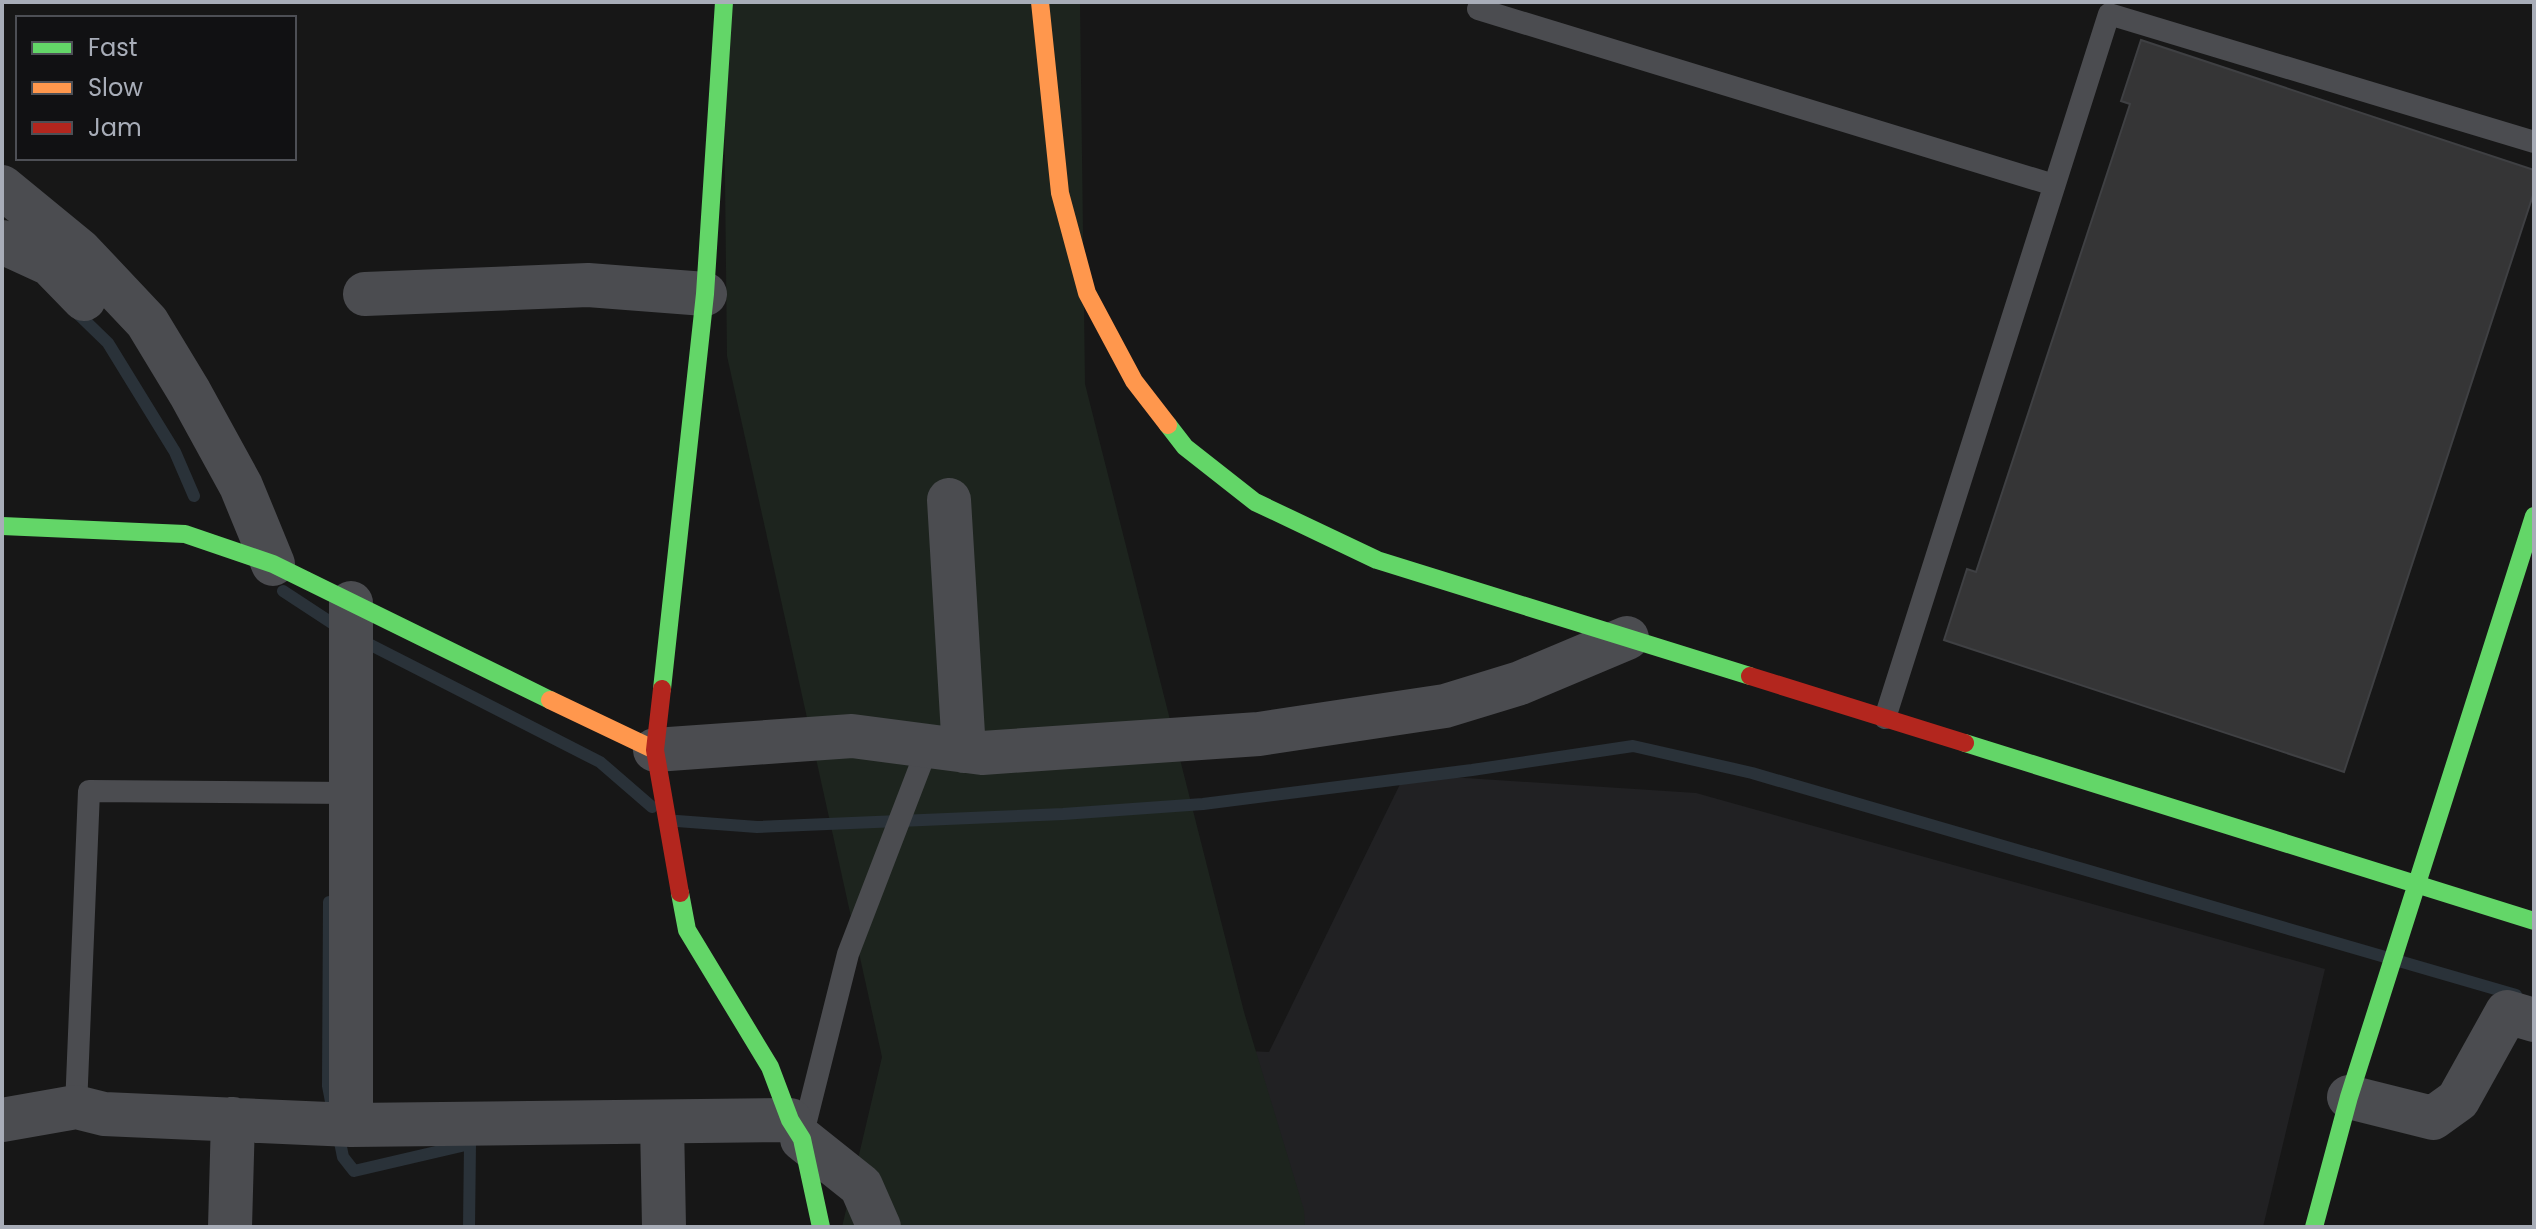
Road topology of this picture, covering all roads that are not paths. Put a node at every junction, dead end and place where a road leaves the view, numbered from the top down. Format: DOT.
graph roads {
  1 [pos="724,2"];
  2 [pos="1040,2"];
  3 [pos="1481,2"];
  4 [pos="2534,142"];
  5 [pos="2054,185"];
  6 [pos="2,187"];
  7 [pos="2,242"];
  8 [pos="365,294"];
  9 [pos="705,294"];
  10 [pos="949,500"];
  11 [pos="2534,516"];
  12 [pos="2,526"];
  13 [pos="273,564"];
  14 [pos="351,603"];
  15 [pos="1627,638"];
  16 [pos="1885,718"];
  17 [pos="946,749"];
  18 [pos="655,750"];
  19 [pos="351,793"];
  20 [pos="2416,883"];
  21 [pos="2534,921"];
  22 [pos="2534,1020"];
  23 [pos="2349,1097"];
  24 [pos="76,1107"];
  25 [pos="233,1119"];
  26 [pos="2,1120"];
  27 [pos="662,1123"];
  28 [pos="351,1125"];
  29 [pos="796,1129"];
  30 [pos="230,1227"];
  31 [pos="664,1227"];
  32 [pos="821,1227"];
  33 [pos="879,1227"];
  34 [pos="2314,1227"];
  1 -- 9 [label="street"];
  2 -- 15 [label="street"];
  3 -- 5 [label="lane"];
  4 -- 5 [label="lane"];
  5 -- 16 [label="lane"];
  6 -- 13 [label="street"];
  7 -- 13 [label="street"];
  8 -- 9 [label="street"];
  9 -- 18 [label="street"];
  10 -- 17 [label="street"];
  11 -- 20 [label="street"];
  12 -- 13 [label="street"];
  13 -- 14 [label="street"];
  14 -- 18 [label="street"];
  14 -- 19 [label="street"];
  15 -- 16 [label="street"];
  15 -- 17 [label="street"];
  16 -- 20 [label="street"];
  17 -- 18 [label="street"];
  17 -- 29 [label="lane"];
  18 -- 29 [label="street"];
  19 -- 24 [label="lane"];
  19 -- 28 [label="street"];
  20 -- 21 [label="street"];
  20 -- 23 [label="street"];
  22 -- 23 [label="street"];
  23 -- 34 [label="street"];
  24 -- 25 [label="street"];
  24 -- 26 [label="street"];
  25 -- 28 [label="street"];
  25 -- 30 [label="street"];
  27 -- 28 [label="street"];
  27 -- 29 [label="street"];
  27 -- 31 [label="street"];
  29 -- 32 [label="street"];
  29 -- 33 [label="street"];
}
